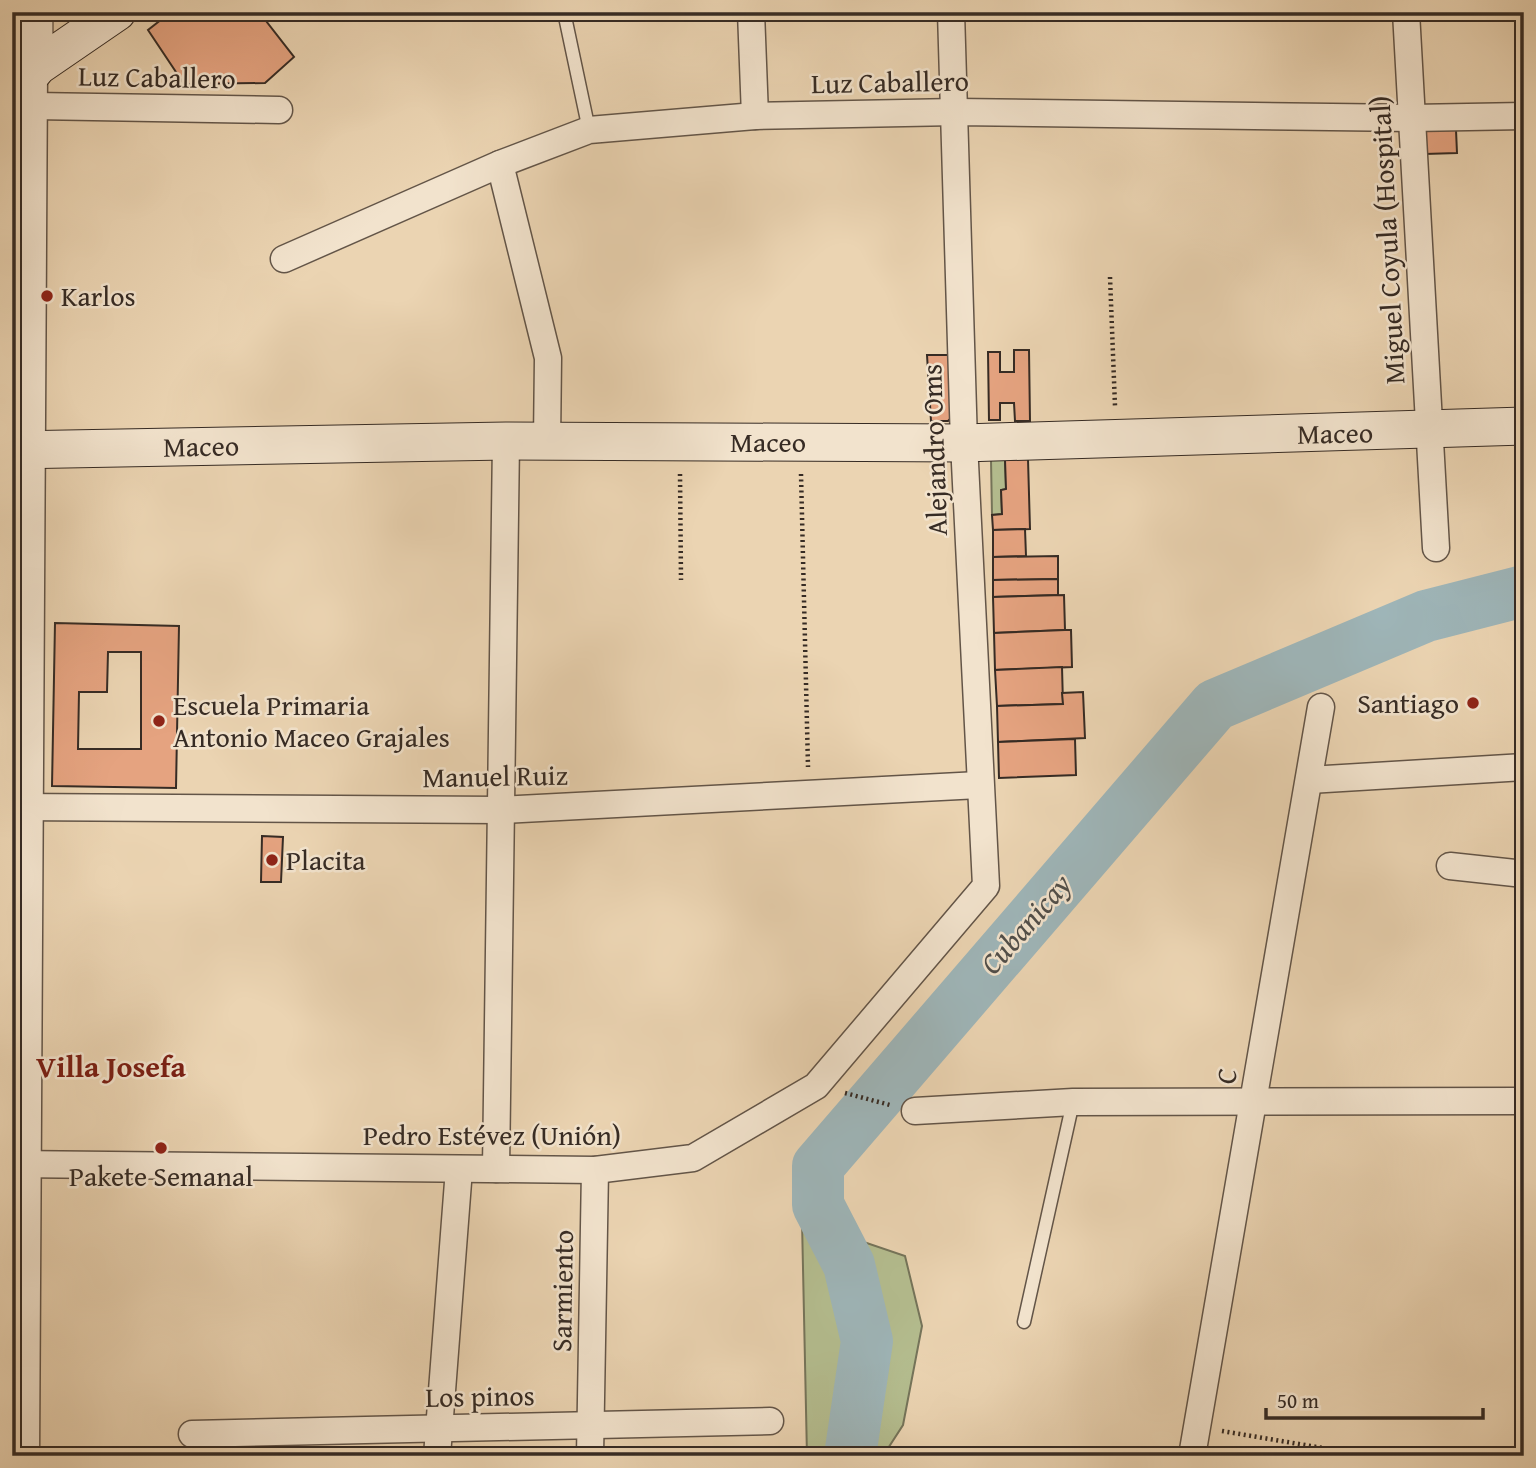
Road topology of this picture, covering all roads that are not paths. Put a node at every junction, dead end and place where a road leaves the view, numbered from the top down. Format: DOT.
graph roads {
  1 [pos="117,12"];
  2 [pos="564,12"];
  3 [pos="751,12"];
  4 [pos="950,12"];
  5 [pos="1406,12"];
  6 [pos="27,27"];
  7 [pos="27,87"];
  8 [pos="279,110"];
  9 [pos="956,112"];
  10 [pos="755,116"];
  11 [pos="1524,116"];
  12 [pos="1412,118"];
  13 [pos="589,130"];
  14 [pos="500,164"];
  15 [pos="284,259"];
  16 [pos="1524,426"];
  17 [pos="1429,430"];
  18 [pos="506,441"];
  19 [pos="547,441"];
  20 [pos="964,443"];
  21 [pos="22,449"];
  22 [pos="1436,548"];
  23 [pos="1321,707"];
  24 [pos="1524,767"];
  25 [pos="1309,780"];
  26 [pos="979,785"];
  27 [pos="21,807"];
  28 [pos="501,810"];
  29 [pos="1450,866"];
  30 [pos="1524,874"];
  31 [pos="986,886"];
  32 [pos="1524,1101"];
  33 [pos="1073,1102"];
  34 [pos="1253,1102"];
  35 [pos="915,1111"];
  36 [pos="20,1164"];
  37 [pos="459,1169"];
  38 [pos="496,1169"];
  39 [pos="595,1170"];
  40 [pos="1024,1322"];
  41 [pos="770,1421"];
  42 [pos="591,1425"];
  43 [pos="439,1428"];
  44 [pos="192,1434"];
  45 [pos="26,1456"];
  46 [pos="437,1456"];
  47 [pos="590,1456"];
  48 [pos="1192,1456"];
  1 -- 7 [label="main road"];
  2 -- 13 [label="lane"];
  3 -- 10 [label="street"];
  4 -- 9 [label="street, Alejandro Oms"];
  5 -- 12 [label="street, Miguel Coyula (Hospital)"];
  6 -- 7 [label="main road"];
  7 -- 8 [label="street, Luz Caballero"];
  7 -- 21 [label="street"];
  9 -- 10 [label="street, Luz Caballero"];
  9 -- 12 [label="street, Luz Caballero"];
  9 -- 20 [label="street, Alejandro Oms"];
  10 -- 13 [label="street, Luz Caballero"];
  11 -- 12 [label="street, Luz Caballero"];
  12 -- 17 [label="street, Miguel Coyula (Hospital)"];
  13 -- 14 [label="street, Luz Caballero"];
  14 -- 15 [label="street, Luz Caballero"];
  14 -- 19 [label="street"];
  16 -- 17 [label="main road, Maceo"];
  17 -- 20 [label="main road, Maceo"];
  17 -- 22 [label="street, Miguel Coyula (Hospital)"];
  18 -- 19 [label="main road, Maceo"];
  18 -- 21 [label="main road, Maceo"];
  18 -- 28 [label="street"];
  19 -- 20 [label="main road, Maceo"];
  20 -- 26 [label="street, Alejandro Oms"];
  21 -- 27 [label="street"];
  23 -- 25 [label="street, C"];
  24 -- 25 [label="street"];
  25 -- 34 [label="street, C"];
  26 -- 28 [label="street, Manuel Ruiz"];
  26 -- 31 [label="street, Alejandro Oms"];
  27 -- 28 [label="street, Manuel Ruiz"];
  27 -- 36 [label="street"];
  28 -- 38 [label="street"];
  29 -- 30 [label="street"];
  31 -- 39 [label="street, Pedro Estévez (Unión)"];
  32 -- 34 [label="street"];
  33 -- 34 [label="street"];
  33 -- 35 [label="street"];
  33 -- 40 [label="lane"];
  34 -- 48 [label="street, C"];
  36 -- 37 [label="street, Pedro Estévez (Unión)"];
  36 -- 45 [label="street"];
  37 -- 38 [label="street, Pedro Estévez (Unión)"];
  37 -- 43 [label="street"];
  38 -- 39 [label="street, Pedro Estévez (Unión)"];
  39 -- 42 [label="street, Sarmiento"];
  41 -- 42 [label="street, Los pinos"];
  42 -- 43 [label="street, Los pinos"];
  42 -- 47 [label="street, Sarmiento"];
  43 -- 44 [label="street, Los pinos"];
  43 -- 46 [label="street"];
}
